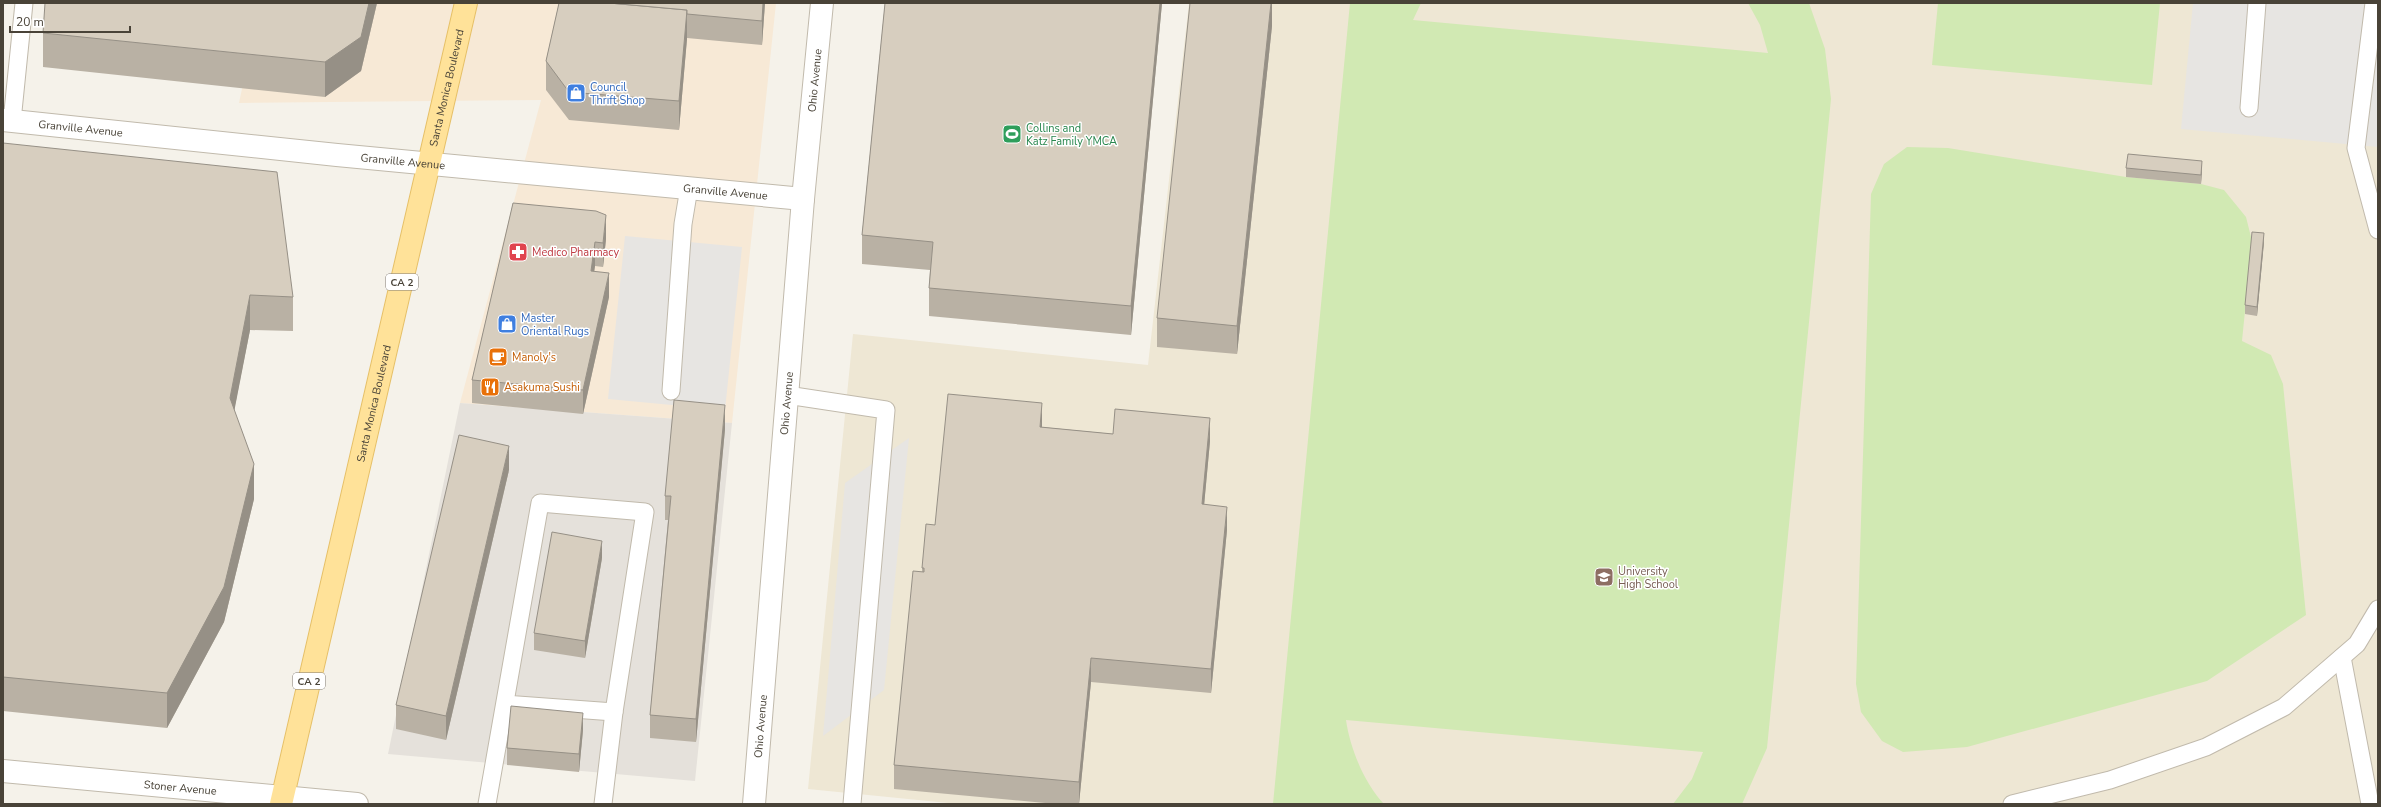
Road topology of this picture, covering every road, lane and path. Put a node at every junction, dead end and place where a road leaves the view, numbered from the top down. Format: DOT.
graph roads {
  1 [pos="24,3"];
  2 [pos="466,3"];
  3 [pos="822,3"];
  4 [pos="2257,3"];
  5 [pos="2374,3"];
  6 [pos="2249,108"];
  7 [pos="8,121"];
  8 [pos="430,164"];
  9 [pos="688,188"];
  10 [pos="803,199"];
  11 [pos="2378,230"];
  12 [pos="671,391"];
  13 [pos="787,395"];
  14 [pos="2378,609"];
  15 [pos="2342,657"];
  16 [pos="504,704"];
  17 [pos="614,712"];
  18 [pos="3,771"];
  19 [pos="282,801"];
  20 [pos="356,804"];
  21 [pos="487,804"];
  22 [pos="603,804"];
  23 [pos="754,804"];
  24 [pos="852,804"];
  25 [pos="2012,804"];
  26 [pos="2370,804"];
  1 -- 7 [label="lane"];
  2 -- 8 [label="main road, Santa Monica Boulevard / CA 2"];
  3 -- 10 [label="street, Ohio Avenue"];
  4 -- 6 [label="lane"];
  5 -- 11 [label="lane"];
  7 -- 8 [label="street, Granville Avenue"];
  8 -- 9 [label="street, Granville Avenue"];
  8 -- 19 [label="main road, Santa Monica Boulevard / CA 2"];
  9 -- 10 [label="street, Granville Avenue"];
  9 -- 12 [label="lane"];
  10 -- 13 [label="street, Ohio Avenue"];
  13 -- 23 [label="street, Ohio Avenue"];
  13 -- 24 [label="lane"];
  14 -- 15 [label="lane"];
  15 -- 25 [label="lane"];
  15 -- 26 [label="lane"];
  16 -- 17 [label="lane"];
  16 -- 17 [label="lane"];
  16 -- 21 [label="lane"];
  17 -- 22 [label="lane"];
  18 -- 19 [label="street, Stoner Avenue"];
  19 -- 20 [label="street, Stoner Avenue"];
}
